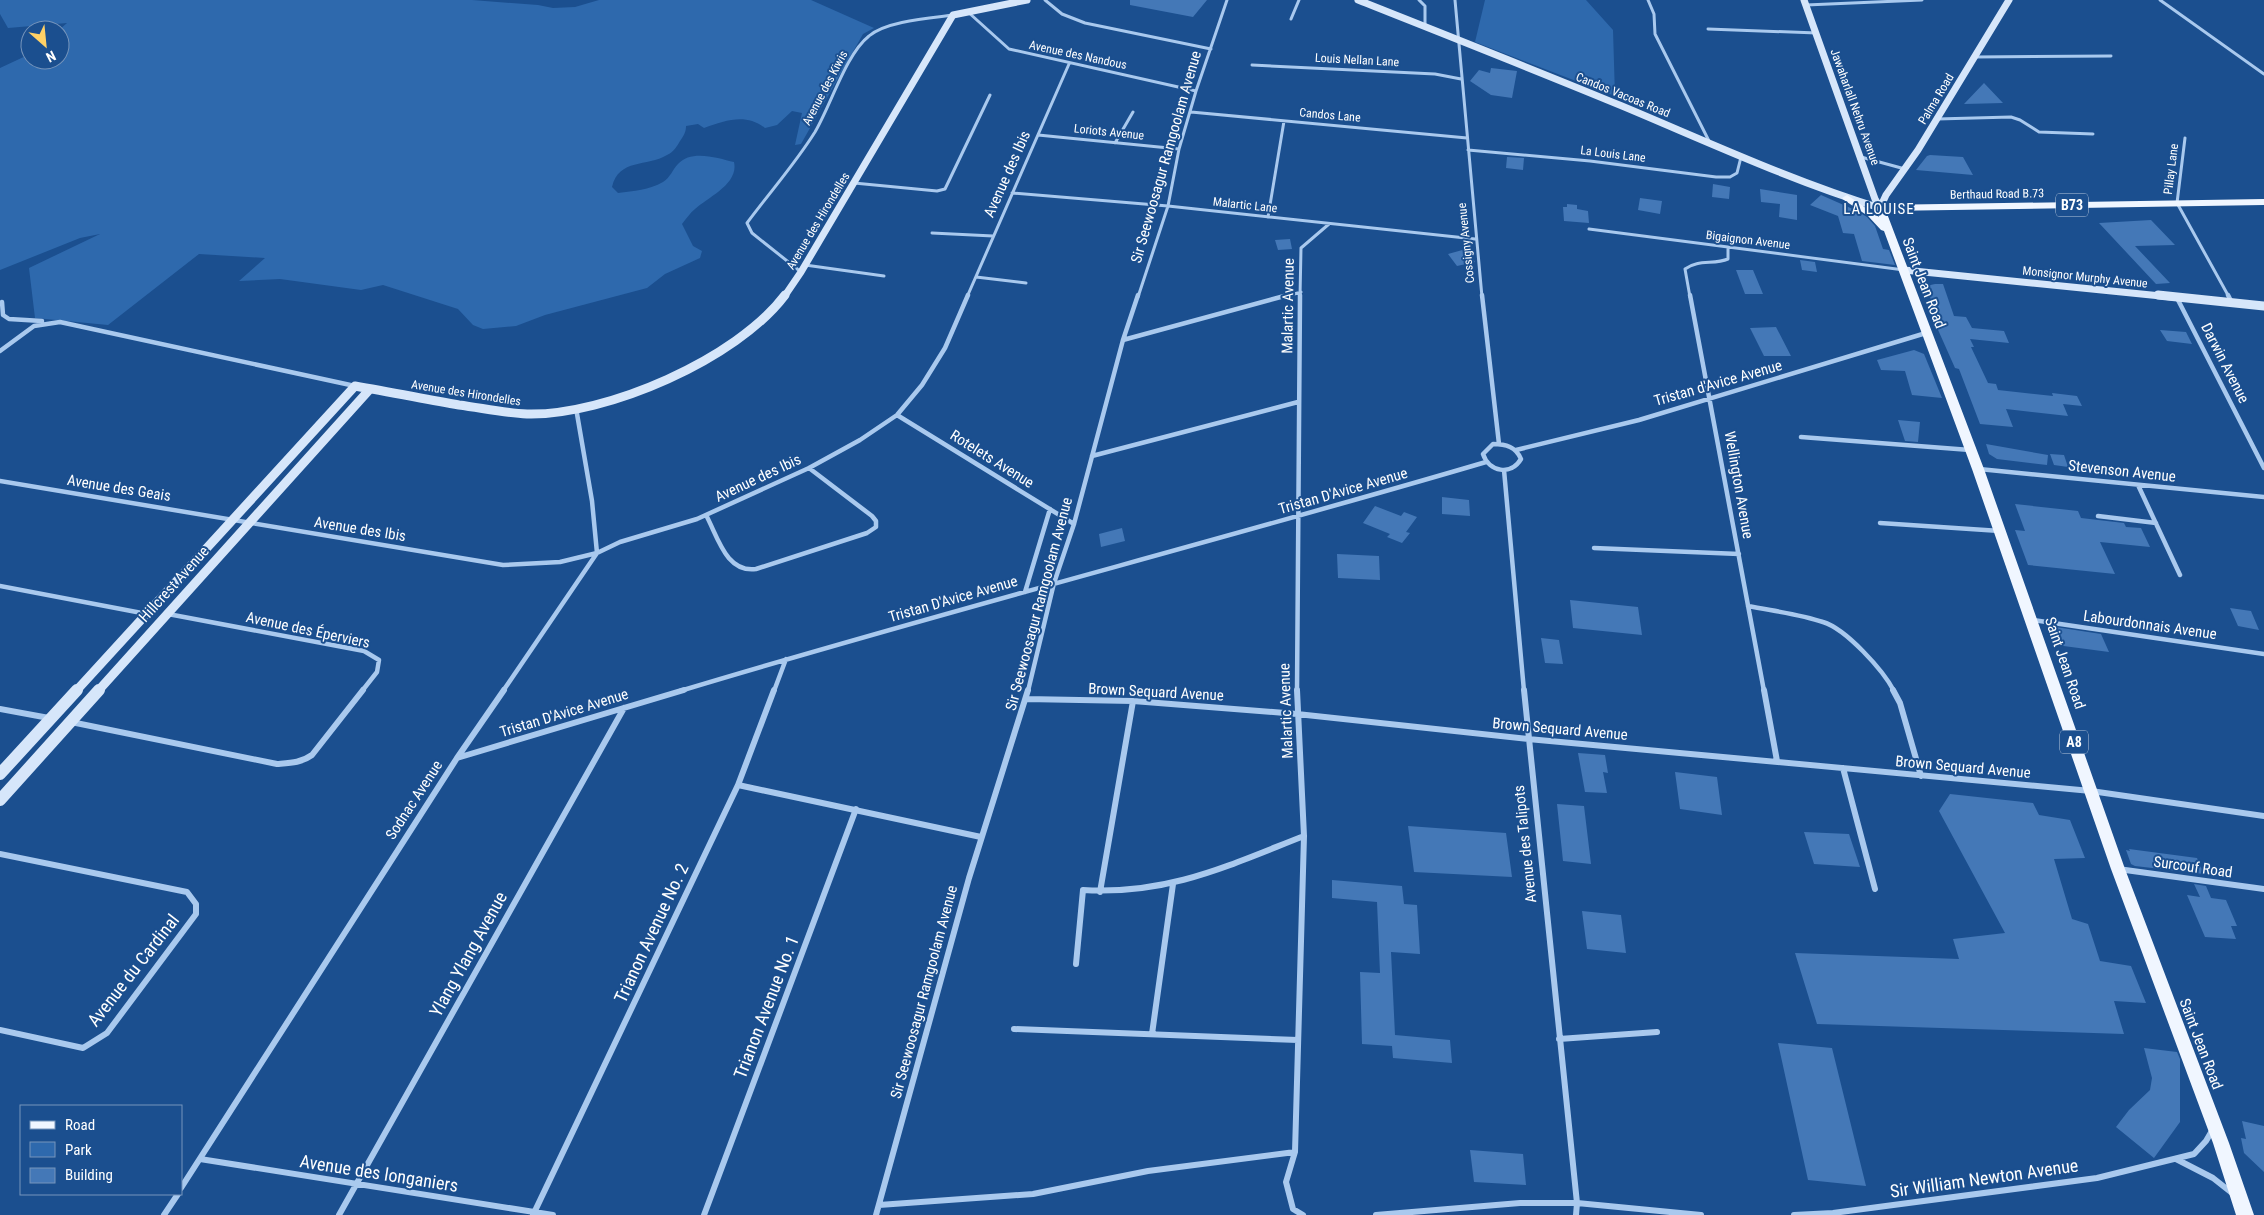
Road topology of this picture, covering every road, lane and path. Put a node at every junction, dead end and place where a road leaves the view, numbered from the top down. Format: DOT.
graph roads {
  1 [pos="1027,0"];
  2 [pos="1045,0"];
  3 [pos="1227,0"];
  4 [pos="1299,0"];
  5 [pos="1358,0"];
  6 [pos="1419,0"];
  7 [pos="1455,0"];
  8 [pos="1648,0"];
  9 [pos="1922,0"];
  10 [pos="2009,0"];
  11 [pos="2160,0"];
  12 [pos="1805,3"];
  13 [pos="968,12"];
  14 [pos="953,15"];
  15 [pos="1291,19"];
  16 [pos="1425,26"];
  17 [pos="1708,29"];
  18 [pos="1817,33"];
  19 [pos="1458,40"];
  20 [pos="1211,48"];
  21 [pos="2111,56"];
  22 [pos="1974,57"];
  23 [pos="1069,64"];
  24 [pos="1252,65"];
  25 [pos="2264,74"];
  26 [pos="1461,79"];
  27 [pos="1196,91"];
  28 [pos="990,95"];
  29 [pos="1133,112"];
  30 [pos="1191,112"];
  31 [pos="1937,119"];
  32 [pos="1284,121"];
  33 [pos="2094,134"];
  34 [pos="1038,135"];
  35 [pos="1467,138"];
  36 [pos="2185,138"];
  37 [pos="1114,143"];
  38 [pos="1710,143"];
  39 [pos="1179,149"];
  40 [pos="1468,150"];
  41 [pos="1741,157"];
  42 [pos="1861,157"];
  43 [pos="1905,169"];
  44 [pos="854,183"];
  45 [pos="1012,193"];
  46 [pos="1847,198"];
  47 [pos="2264,202"];
  48 [pos="2177,203"];
  49 [pos="1168,206"];
  50 [pos="1880,208"];
  51 [pos="1268,217"];
  52 [pos="1329,224"];
  53 [pos="1588,229"];
  54 [pos="932,232"];
  55 [pos="1889,234"];
  56 [pos="994,236"];
  57 [pos="1475,239"];
  58 [pos="1728,248"];
  59 [pos="803,268"];
  60 [pos="1904,270"];
  61 [pos="884,276"];
  62 [pos="976,277"];
  63 [pos="1026,283"];
  64 [pos="1301,292"];
  65 [pos="2177,297"];
  66 [pos="2,302"];
  67 [pos="2233,303"];
  68 [pos="2264,306"];
  69 [pos="47,321"];
  70 [pos="1926,333"];
  71 [pos="1123,340"];
  72 [pos="0,351"];
  73 [pos="356,386"];
  74 [pos="370,389"];
  75 [pos="1710,398"];
  76 [pos="1298,402"];
  77 [pos="576,408"];
  78 [pos="896,415"];
  79 [pos="1801,437"];
  80 [pos="1499,444"];
  81 [pos="1516,450"];
  82 [pos="1970,450"];
  83 [pos="1092,456"];
  84 [pos="1486,462"];
  85 [pos="810,468"];
  86 [pos="2264,468"];
  87 [pos="1978,469"];
  88 [pos="1504,470"];
  89 [pos="0,481"];
  90 [pos="2138,485"];
  91 [pos="2264,497"];
  92 [pos="1050,510"];
  93 [pos="706,515"];
  94 [pos="2098,516"];
  95 [pos="1297,518"];
  96 [pos="234,520"];
  97 [pos="249,523"];
  98 [pos="1880,523"];
  99 [pos="2156,523"];
  100 [pos="1074,524"];
  101 [pos="2000,531"];
  102 [pos="1594,548"];
  103 [pos="596,553"];
  104 [pos="1739,554"];
  105 [pos="2180,575"];
  106 [pos="1054,583"];
  107 [pos="0,586"];
  108 [pos="1025,592"];
  109 [pos="1748,606"];
  110 [pos="147,614"];
  111 [pos="168,614"];
  112 [pos="2033,620"];
  113 [pos="2264,654"];
  114 [pos="786,659"];
  115 [pos="1026,699"];
  116 [pos="1133,701"];
  117 [pos="624,708"];
  118 [pos="0,709"];
  119 [pos="1297,714"];
  120 [pos="50,718"];
  121 [pos="70,722"];
  122 [pos="1528,739"];
  123 [pos="457,758"];
  124 [pos="1777,761"];
  125 [pos="1843,768"];
  126 [pos="0,774"];
  127 [pos="1921,776"];
  128 [pos="738,785"];
  129 [pos="2091,791"];
  130 [pos="0,800"];
  131 [pos="856,809"];
  132 [pos="2264,816"];
  133 [pos="1304,836"];
  134 [pos="982,837"];
  135 [pos="0,854"];
  136 [pos="2118,869"];
  137 [pos="1173,884"];
  138 [pos="1874,889"];
  139 [pos="2264,889"];
  140 [pos="1100,892"];
  141 [pos="1076,964"];
  142 [pos="1014,1029"];
  143 [pos="0,1030"];
  144 [pos="1657,1032"];
  145 [pos="1152,1034"];
  146 [pos="1560,1039"];
  147 [pos="1298,1040"];
  148 [pos="2215,1126"];
  149 [pos="1295,1152"];
  150 [pos="2175,1158"];
  151 [pos="200,1159"];
  152 [pos="356,1185"];
  153 [pos="182,1186"];
  154 [pos="177,1195"];
  155 [pos="2240,1200"];
  156 [pos="1577,1203"];
  157 [pos="879,1205"];
  158 [pos="534,1214"];
  159 [pos="164,1215"];
  160 [pos="339,1215"];
  161 [pos="553,1215"];
  162 [pos="704,1215"];
  163 [pos="876,1215"];
  164 [pos="1303,1215"];
  165 [pos="1376,1215"];
  166 [pos="1576,1215"];
  167 [pos="1701,1215"];
  168 [pos="1794,1215"];
  169 [pos="2245,1215"];
  1 -- 13 [label="main road, Avenue des Kiwis"];
  2 -- 20 [label="street"];
  3 -- 20 [label="street, Sir Seewoosagur Ramgoolam Avenue"];
  4 -- 15 [label="street"];
  5 -- 16 [label="main road, Candos Vacoas Road"];
  6 -- 16 [label="street"];
  7 -- 19 [label="street, Cossigny Avenue"];
  8 -- 38 [label="street"];
  9 -- 12 [label="street"];
  10 -- 22 [label="main road, Palma Road"];
  11 -- 25 [label="street"];
  12 -- 18 [label="main road, Jawaharlall Nehru Avenue"];
  13 -- 14 [label="main road, Avenue des Kiwis"];
  13 -- 23 [label="street, Avenue des Nandous"];
  14 -- 44 [label="main road, Avenue des Hirondelles"];
  14 -- 59 [label="street, Avenue des Kiwis"];
  16 -- 19 [label="main road, Candos Vacoas Road"];
  17 -- 18 [label="street"];
  18 -- 42 [label="main road, Jawaharlall Nehru Avenue"];
  19 -- 26 [label="street, Cossigny Avenue"];
  19 -- 38 [label="main road, Candos Vacoas Road"];
  20 -- 27 [label="street, Sir Seewoosagur Ramgoolam Avenue"];
  21 -- 22 [label="street"];
  22 -- 31 [label="main road, Palma Road"];
  23 -- 27 [label="street, Avenue des Nandous"];
  23 -- 34 [label="street, Avenue des Ibis"];
  24 -- 26 [label="street, Louis Nellan Lane"];
  26 -- 35 [label="street, Cossigny Avenue"];
  27 -- 30 [label="street, Sir Seewoosagur Ramgoolam Avenue"];
  28 -- 44 [label="street"];
  29 -- 37 [label="street"];
  30 -- 32 [label="street, Candos Lane"];
  30 -- 39 [label="street, Sir Seewoosagur Ramgoolam Avenue"];
  31 -- 33 [label="street"];
  31 -- 43 [label="main road, Palma Road"];
  32 -- 35 [label="street, Candos Lane"];
  32 -- 51 [label="street"];
  34 -- 37 [label="street, Loriots Avenue"];
  34 -- 45 [label="street, Avenue des Ibis"];
  35 -- 40 [label="street, Cossigny Avenue"];
  36 -- 48 [label="street, Pillay Lane"];
  37 -- 39 [label="street, Loriots Avenue"];
  38 -- 41 [label="main road, Candos Vacoas Road"];
  39 -- 49 [label="street, Sir Seewoosagur Ramgoolam Avenue"];
  40 -- 41 [label="street, La Louis Lane"];
  40 -- 57 [label="street, Cossigny Avenue"];
  41 -- 46 [label="main road, Candos Vacoas Road"];
  42 -- 43 [label="street"];
  42 -- 50 [label="main road, Jawaharlall Nehru Avenue"];
  43 -- 50 [label="main road, Palma Road"];
  44 -- 59 [label="main road, Avenue des Hirondelles"];
  45 -- 49 [label="street, Malartic Lane"];
  45 -- 56 [label="street, Avenue des Ibis"];
  46 -- 50 [label="main road, Candos Vacoas Road"];
  46 -- 55 [label="main road"];
  47 -- 48 [label="main road, Berthaud Road B.73 / B73"];
  48 -- 50 [label="main road, Berthaud Road B.73 / B73"];
  48 -- 67 [label="street"];
  49 -- 51 [label="street, Malartic Lane"];
  49 -- 71 [label="street, Sir Seewoosagur Ramgoolam Avenue"];
  50 -- 55 [label="main road, Saint Jean Road / A8"];
  51 -- 52 [label="street, Malartic Lane"];
  52 -- 57 [label="street, Malartic Lane"];
  52 -- 64 [label="street, Malartic Avenue"];
  53 -- 58 [label="street, Bigaignon Avenue"];
  54 -- 56 [label="street"];
  55 -- 60 [label="main road, Saint Jean Road / A8"];
  56 -- 62 [label="street, Avenue des Ibis"];
  57 -- 80 [label="street, Cossigny Avenue"];
  58 -- 60 [label="street, Bigaignon Avenue"];
  58 -- 75 [label="street, Wellington Avenue"];
  59 -- 61 [label="street"];
  59 -- 77 [label="main road, Avenue des Hirondelles"];
  60 -- 65 [label="main road, Monsignor Murphy Avenue"];
  60 -- 70 [label="main road, Saint Jean Road / A8"];
  62 -- 63 [label="street"];
  62 -- 78 [label="street, Avenue des Ibis"];
  64 -- 71 [label="street"];
  64 -- 76 [label="street, Malartic Avenue"];
  65 -- 67 [label="main road, Monsignor Murphy Avenue"];
  65 -- 86 [label="street, Darwin Avenue"];
  66 -- 69 [label="street"];
  67 -- 68 [label="main road, Monsignor Murphy Avenue"];
  69 -- 72 [label="street, Avenue des Hirondelles"];
  69 -- 73 [label="street, Avenue des Hirondelles"];
  70 -- 75 [label="street, Tristan d'Avice Avenue"];
  70 -- 82 [label="main road, Saint Jean Road / A8"];
  71 -- 83 [label="street, Sir Seewoosagur Ramgoolam Avenue"];
  73 -- 74 [label="main road, Avenue des Hirondelles"];
  73 -- 96 [label="main road, Hillcrest Avenue"];
  74 -- 77 [label="main road, Avenue des Hirondelles"];
  74 -- 97 [label="main road, Hillcrest Avenue"];
  75 -- 81 [label="street, Tristan d'Avice Avenue"];
  75 -- 104 [label="street, Wellington Avenue"];
  76 -- 83 [label="street"];
  76 -- 95 [label="street, Malartic Avenue"];
  77 -- 103 [label="street"];
  78 -- 85 [label="street, Avenue des Ibis"];
  78 -- 92 [label="street, Rotelets Avenue"];
  79 -- 82 [label="street"];
  80 -- 81 [label="street"];
  80 -- 84 [label="street"];
  81 -- 88 [label="street"];
  82 -- 87 [label="main road, Saint Jean Road / A8"];
  83 -- 100 [label="street, Sir Seewoosagur Ramgoolam Avenue"];
  84 -- 88 [label="street"];
  84 -- 95 [label="street, Tristan D'Avice Avenue"];
  85 -- 93 [label="street, Avenue des Ibis"];
  85 -- 93 [label="street"];
  87 -- 90 [label="street, Stevenson Avenue"];
  87 -- 101 [label="main road, Saint Jean Road / A8"];
  88 -- 122 [label="street, Avenue des Talipots"];
  89 -- 96 [label="street, Avenue des Geais"];
  90 -- 91 [label="street, Stevenson Avenue"];
  90 -- 99 [label="street"];
  92 -- 100 [label="street, Rotelets Avenue"];
  92 -- 108 [label="street"];
  93 -- 103 [label="street, Avenue des Ibis"];
  94 -- 99 [label="street"];
  95 -- 106 [label="street, Tristan D'Avice Avenue"];
  95 -- 119 [label="street, Malartic Avenue"];
  96 -- 97 [label="street, Avenue des Ibis"];
  96 -- 110 [label="main road, Hillcrest Avenue"];
  97 -- 103 [label="street, Avenue des Ibis"];
  97 -- 111 [label="main road, Hillcrest Avenue"];
  98 -- 101 [label="street"];
  99 -- 105 [label="street"];
  100 -- 106 [label="street, Sir Seewoosagur Ramgoolam Avenue"];
  101 -- 112 [label="main road, Saint Jean Road / A8"];
  102 -- 104 [label="street"];
  103 -- 123 [label="street, Sodnac Avenue"];
  104 -- 109 [label="street, Wellington Avenue"];
  106 -- 108 [label="street, Tristan D'Avice Avenue"];
  106 -- 115 [label="street, Sir Seewoosagur Ramgoolam Avenue"];
  107 -- 110 [label="street"];
  108 -- 114 [label="street, Tristan D'Avice Avenue"];
  109 -- 124 [label="street, Wellington Avenue"];
  109 -- 127 [label="street"];
  110 -- 120 [label="main road, Hillcrest Avenue"];
  111 -- 121 [label="main road, Hillcrest Avenue"];
  111 -- 121 [label="street, Avenue des Éperviers"];
  112 -- 113 [label="street, Labourdonnais Avenue"];
  112 -- 129 [label="main road, Saint Jean Road / A8"];
  114 -- 117 [label="street, Tristan D'Avice Avenue"];
  114 -- 128 [label="street, Trianon Avenue No. 2"];
  115 -- 116 [label="street, Brown Sequard Avenue"];
  115 -- 134 [label="street, Sir Seewoosagur Ramgoolam Avenue"];
  116 -- 119 [label="street, Brown Sequard Avenue"];
  116 -- 140 [label="street"];
  117 -- 123 [label="street, Tristan D'Avice Avenue"];
  117 -- 152 [label="street, Ylang Ylang Avenue"];
  118 -- 120 [label="street"];
  119 -- 122 [label="street, Brown Sequard Avenue"];
  119 -- 133 [label="street, Malartic Avenue"];
  120 -- 126 [label="main road, Hillcrest Avenue"];
  121 -- 130 [label="main road, Hillcrest Avenue"];
  122 -- 124 [label="street, Brown Sequard Avenue"];
  122 -- 146 [label="street, Avenue des Talipots"];
  123 -- 151 [label="street, Sodnac Avenue"];
  124 -- 125 [label="street, Brown Sequard Avenue"];
  125 -- 127 [label="street, Brown Sequard Avenue"];
  125 -- 138 [label="street"];
  127 -- 129 [label="street, Brown Sequard Avenue"];
  128 -- 131 [label="street"];
  128 -- 158 [label="street, Trianon Avenue No. 2"];
  129 -- 132 [label="street, Brown Sequard Avenue"];
  129 -- 136 [label="main road, Saint Jean Road / A8"];
  131 -- 134 [label="street"];
  131 -- 162 [label="street, Trianon Avenue No. 1"];
  133 -- 137 [label="street"];
  133 -- 147 [label="street, Malartic Avenue"];
  134 -- 157 [label="street, Sir Seewoosagur Ramgoolam Avenue"];
  135 -- 143 [label="street, Avenue du Cardinal"];
  136 -- 139 [label="street, Surcouf Road"];
  136 -- 148 [label="main road, Saint Jean Road / A8"];
  137 -- 140 [label="street"];
  137 -- 145 [label="street"];
  140 -- 141 [label="street"];
  142 -- 145 [label="street"];
  144 -- 146 [label="street"];
  145 -- 147 [label="street"];
  146 -- 156 [label="street, Avenue des Talipots"];
  147 -- 149 [label="street, Malartic Avenue"];
  148 -- 150 [label="street, Sir William Newton Avenue"];
  148 -- 155 [label="main road, Saint Jean Road / A8"];
  149 -- 157 [label="street"];
  149 -- 164 [label="street, Malartic Avenue"];
  150 -- 155 [label="street"];
  150 -- 168 [label="street, Sir William Newton Avenue"];
  151 -- 152 [label="street, Avenue des longaniers"];
  151 -- 153 [label="street, Sodnac Avenue"];
  152 -- 158 [label="street, Avenue des longaniers"];
  152 -- 160 [label="street, Ylang Ylang Avenue"];
  154 -- 159 [label="street"];
  155 -- 169 [label="main road, Saint Jean Road / A8"];
  156 -- 165 [label="street"];
  156 -- 166 [label="street, Avenue des Talipots"];
  156 -- 167 [label="street"];
  157 -- 163 [label="street, Sir Seewoosagur Ramgoolam Avenue"];
  158 -- 161 [label="street, Avenue des longaniers"];
}
